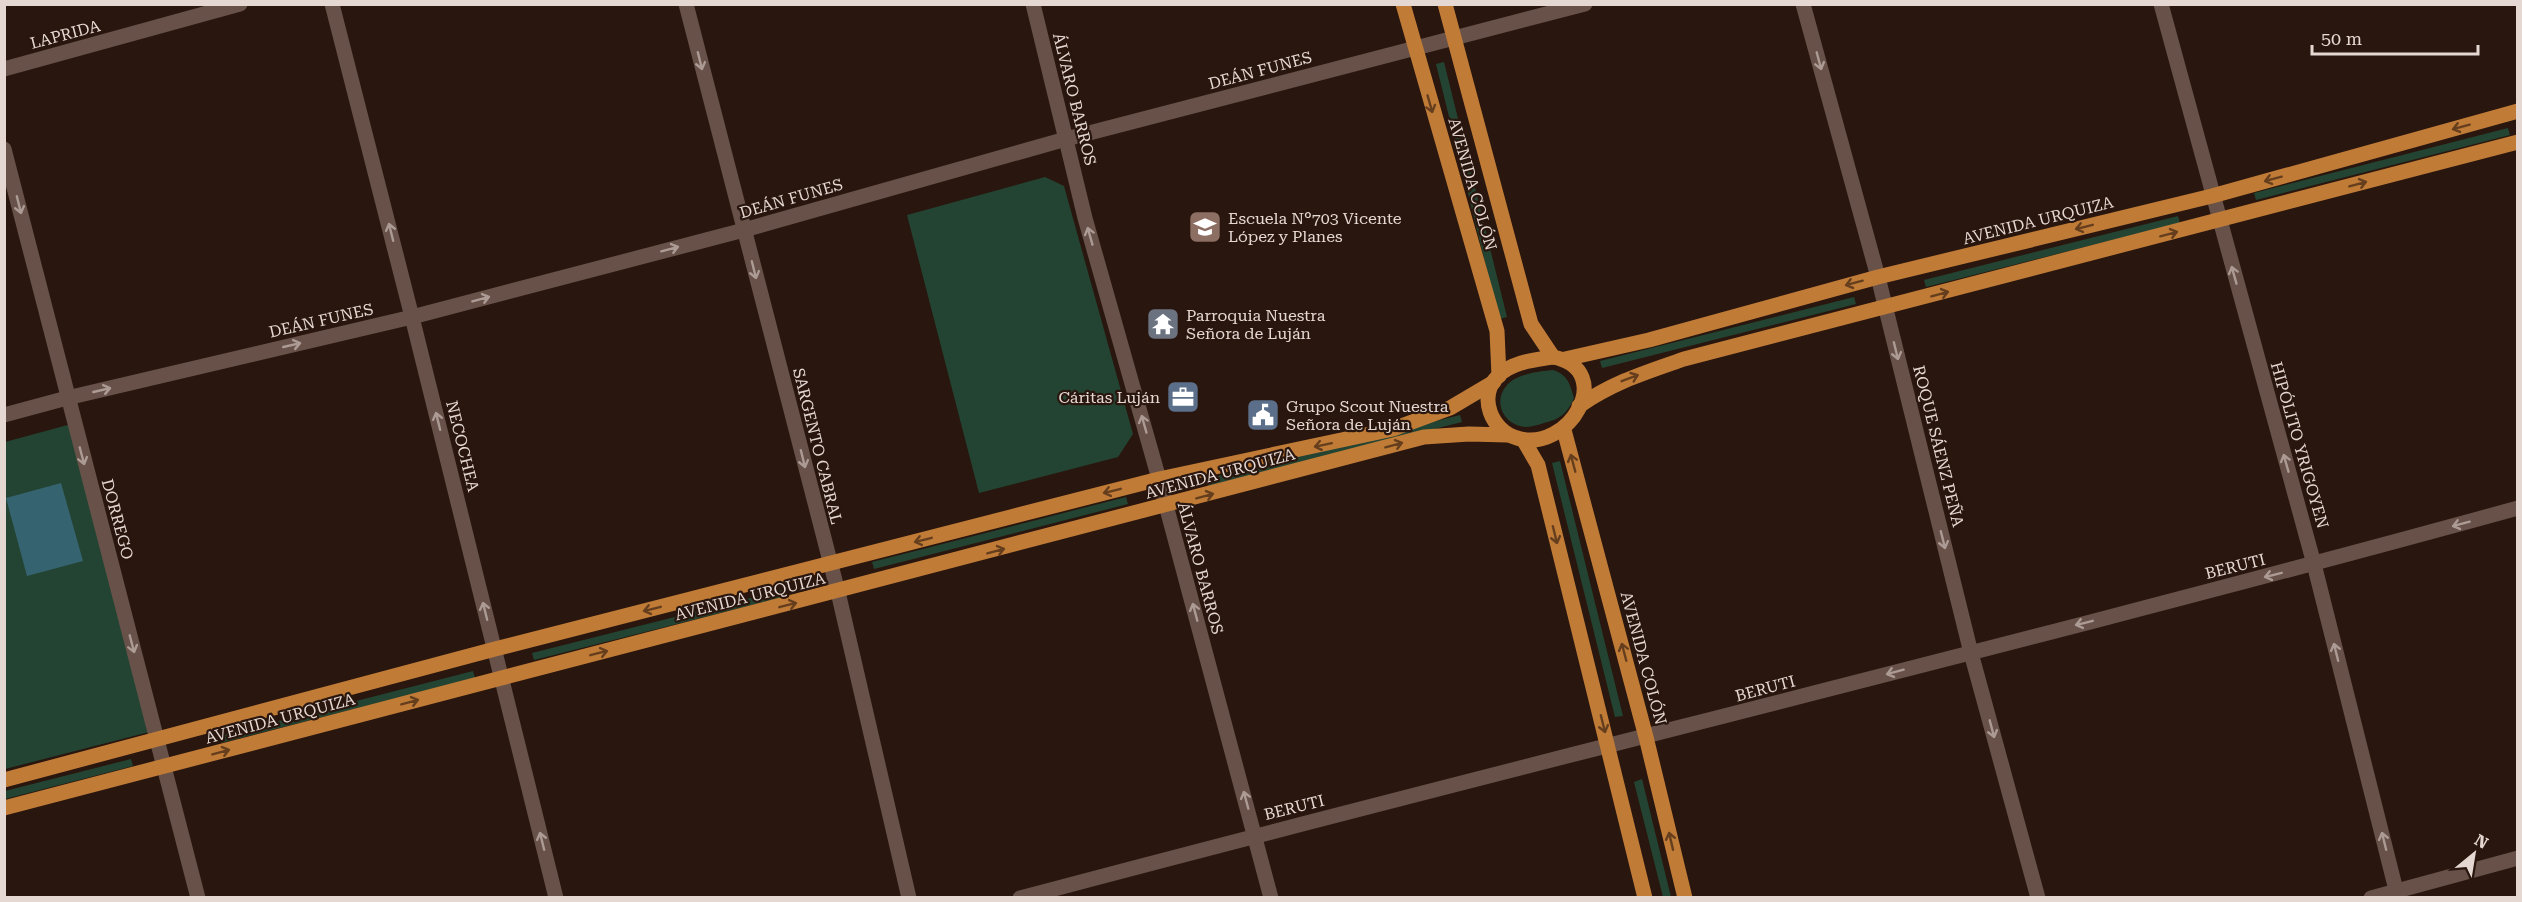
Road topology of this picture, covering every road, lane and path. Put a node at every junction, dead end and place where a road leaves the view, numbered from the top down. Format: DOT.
graph roads {
  1 [pos="240,4"];
  2 [pos="332,4"];
  3 [pos="686,4"];
  4 [pos="1033,4"];
  5 [pos="1402,4"];
  6 [pos="1445,4"];
  7 [pos="1585,4"];
  8 [pos="1803,4"];
  9 [pos="2161,4"];
  10 [pos="1454,39"];
  11 [pos="1414,48"];
  12 [pos="4,69"];
  13 [pos="2517,111"];
  14 [pos="1066,139"];
  15 [pos="2517,142"];
  16 [pos="4,149"];
  17 [pos="2212,196"];
  18 [pos="2218,221"];
  19 [pos="744,230"];
  20 [pos="1878,277"];
  21 [pos="1886,308"];
  22 [pos="412,316"];
  23 [pos="1559,358"];
  24 [pos="1496,379"];
  25 [pos="67,398"];
  26 [pos="1579,406"];
  27 [pos="4,415"];
  28 [pos="1564,430"];
  29 [pos="1507,435"];
  30 [pos="1524,441"];
  31 [pos="1160,479"];
  32 [pos="1166,506"];
  33 [pos="2517,508"];
  34 [pos="830,564"];
  35 [pos="2314,564"];
  36 [pos="838,592"];
  37 [pos="495,648"];
  38 [pos="1971,653"];
  39 [pos="502,677"];
  40 [pos="1646,737"];
  41 [pos="157,740"];
  42 [pos="1608,747"];
  43 [pos="165,766"];
  44 [pos="4,780"];
  45 [pos="4,808"];
  46 [pos="1255,835"];
  47 [pos="2517,858"];
  48 [pos="2397,894"];
  49 [pos="198,897"];
  50 [pos="556,897"];
  51 [pos="909,897"];
  52 [pos="1020,897"];
  53 [pos="1271,897"];
  54 [pos="1645,897"];
  55 [pos="1685,897"];
  56 [pos="2038,897"];
  57 [pos="2371,897"];
  1 -- 12 [label="street, LAPRIDA"];
  22 -- 2 [label="street, NECOCHEA, one-way"];
  3 -- 19 [label="street, SARGENTO CABRAL, one-way"];
  4 -- 14 [label="street, ÁLVARO BARROS"];
  5 -- 11 [label="main road, AVENIDA COLÓN"];
  6 -- 10 [label="main road, AVENIDA COLÓN"];
  7 -- 10 [label="street, DEÁN FUNES"];
  8 -- 20 [label="street, ROQUE SÁENZ PEÑA, one-way"];
  9 -- 17 [label="street, HIPÓLITO YRIGOYEN"];
  10 -- 11 [label="street, DEÁN FUNES"];
  10 -- 23 [label="main road, AVENIDA COLÓN"];
  11 -- 14 [label="street, DEÁN FUNES"];
  11 -- 24 [label="main road, AVENIDA COLÓN, one-way"];
  13 -- 17 [label="main road, AVENIDA URQUIZA, one-way"];
  14 -- 19 [label="street, DEÁN FUNES"];
  31 -- 14 [label="street, ÁLVARO BARROS, one-way"];
  18 -- 15 [label="main road, one-way"];
  16 -- 25 [label="street, DORREGO, one-way"];
  17 -- 18 [label="street, HIPÓLITO YRIGOYEN"];
  17 -- 20 [label="main road, AVENIDA URQUIZA, one-way"];
  21 -- 18 [label="main road, one-way"];
  35 -- 18 [label="street, HIPÓLITO YRIGOYEN, one-way"];
  22 -- 19 [label="street, DEÁN FUNES, one-way"];
  19 -- 34 [label="street, SARGENTO CABRAL, one-way"];
  20 -- 21 [label="street, ROQUE SÁENZ PEÑA"];
  20 -- 23 [label="main road, AVENIDA URQUIZA, one-way"];
  26 -- 21 [label="main road, one-way"];
  21 -- 38 [label="street, ROQUE SÁENZ PEÑA, one-way"];
  25 -- 22 [label="street, DEÁN FUNES, one-way"];
  37 -- 22 [label="street, NECOCHEA, one-way"];
  23 -- 24 [label="main road"];
  23 -- 26 [label="main road"];
  24 -- 29 [label="main road"];
  24 -- 31 [label="main road, AVENIDA URQUIZA, one-way"];
  25 -- 27 [label="street, DEÁN FUNES"];
  25 -- 41 [label="street, DORREGO, one-way"];
  26 -- 28 [label="main road"];
  28 -- 30 [label="main road"];
  40 -- 28 [label="main road, AVENIDA COLÓN, one-way"];
  29 -- 30 [label="main road"];
  32 -- 29 [label="main road, AVENIDA URQUIZA, one-way"];
  30 -- 42 [label="main road, one-way"];
  31 -- 32 [label="street, ÁLVARO BARROS"];
  31 -- 34 [label="main road, AVENIDA URQUIZA, one-way"];
  36 -- 32 [label="main road, AVENIDA URQUIZA, one-way"];
  46 -- 32 [label="street, ÁLVARO BARROS, one-way"];
  33 -- 35 [label="street, BERUTI, one-way"];
  34 -- 36 [label="street, SARGENTO CABRAL"];
  34 -- 37 [label="main road, AVENIDA URQUIZA, one-way"];
  35 -- 38 [label="street, BERUTI, one-way"];
  48 -- 35 [label="street, HIPÓLITO YRIGOYEN, one-way"];
  39 -- 36 [label="main road, AVENIDA URQUIZA, one-way"];
  36 -- 51 [label="street, SARGENTO CABRAL"];
  37 -- 39 [label="street, NECOCHEA"];
  37 -- 41 [label="main road, AVENIDA URQUIZA"];
  38 -- 40 [label="street, BERUTI, one-way"];
  38 -- 56 [label="street, ROQUE SÁENZ PEÑA, one-way"];
  43 -- 39 [label="main road, AVENIDA URQUIZA, one-way"];
  50 -- 39 [label="street, NECOCHEA, one-way"];
  40 -- 42 [label="street, BERUTI"];
  55 -- 40 [label="main road, AVENIDA COLÓN, one-way"];
  41 -- 43 [label="street, DORREGO"];
  41 -- 44 [label="main road, AVENIDA URQUIZA"];
  42 -- 46 [label="street, BERUTI"];
  42 -- 54 [label="main road"];
  43 -- 45 [label="main road, AVENIDA URQUIZA"];
  43 -- 49 [label="street, DORREGO"];
  46 -- 52 [label="street, BERUTI"];
  46 -- 53 [label="street, ÁLVARO BARROS"];
  47 -- 48 [label="street"];
  48 -- 57 [label="street"];
}
